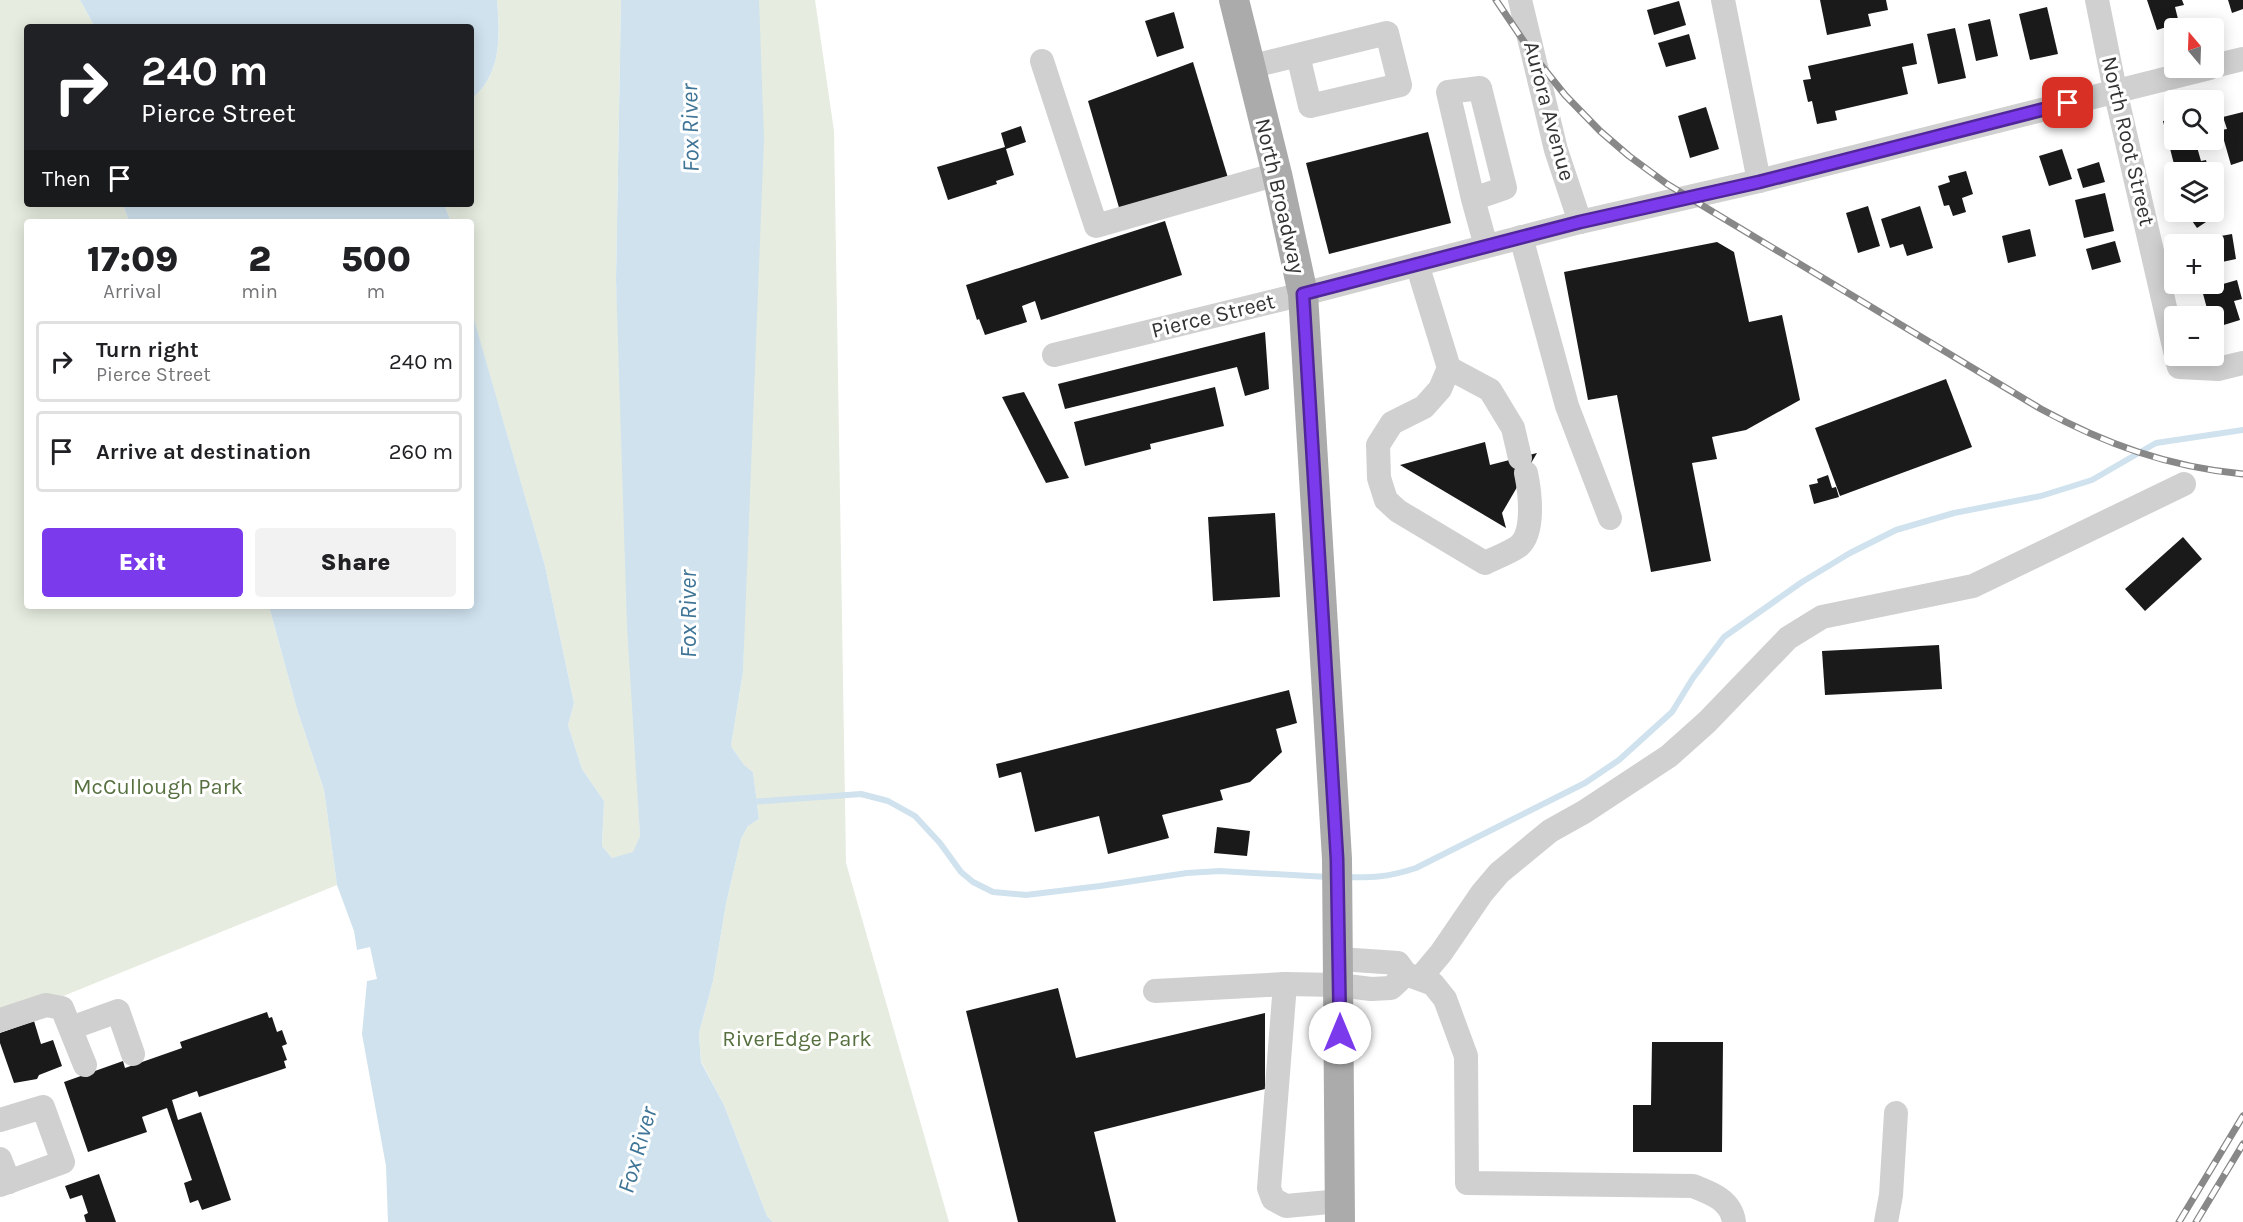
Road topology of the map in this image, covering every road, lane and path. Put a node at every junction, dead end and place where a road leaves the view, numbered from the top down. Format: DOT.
graph roads {
  1 [pos="1233,0"];
  2 [pos="1520,0"];
  3 [pos="1723,0"];
  4 [pos="2097,0"];
  5 [pos="1298,54"];
  6 [pos="2243,59"];
  7 [pos="1042,61"];
  8 [pos="2224,64"];
  9 [pos="1249,67"];
  10 [pos="2167,78"];
  11 [pos="2115,90"];
  12 [pos="1277,174"];
  13 [pos="1759,182"];
  14 [pos="1473,199"];
  15 [pos="1580,222"];
  16 [pos="1521,237"];
  17 [pos="1486,246"];
  18 [pos="1417,264"];
  19 [pos="1303,294"];
  20 [pos="2165,306"];
  21 [pos="1054,356"];
  22 [pos="2243,363"];
  23 [pos="2207,366"];
  24 [pos="1449,368"];
  25 [pos="2184,484"];
  26 [pos="1610,518"];
  27 [pos="1339,972"];
  28 [pos="1413,976"];
  29 [pos="1285,984"];
  30 [pos="1155,991"];
  31 [pos="0,1020"];
  32 [pos="71,1028"];
  33 [pos="133,1054"];
  34 [pos="85,1065"];
  35 [pos="1896,1113"];
  36 [pos="0,1120"];
  37 [pos="0,1160"];
  38 [pos="4,1184"];
  39 [pos="1340,1211"];
  40 [pos="1734,1222"];
  41 [pos="1886,1222"];
  1 -- 9 [label="main road, North Broadway"];
  2 -- 15 [label="street, Aurora Avenue"];
  3 -- 13 [label="street"];
  4 -- 11 [label="street, North Root Street"];
  5 -- 9 [label="street"];
  6 -- 8 [label="street"];
  7 -- 12 [label="street"];
  9 -- 12 [label="main road, North Broadway"];
  10 -- 11 [label="street, Pierce Street"];
  11 -- 13 [label="street, Pierce Street"];
  11 -- 20 [label="street, North Root Street"];
  12 -- 19 [label="main road, North Broadway"];
  13 -- 15 [label="street, Pierce Street"];
  14 -- 17 [label="street"];
  15 -- 16 [label="street, Pierce Street"];
  16 -- 17 [label="street, Pierce Street"];
  16 -- 26 [label="street"];
  17 -- 18 [label="street, Pierce Street"];
  18 -- 19 [label="street, Pierce Street"];
  18 -- 24 [label="street"];
  19 -- 21 [label="street, Pierce Street"];
  19 -- 27 [label="main road, North Broadway"];
  22 -- 23 [label="street"];
  24 -- 24 [label="street"];
  25 -- 28 [label="street"];
  27 -- 28 [label="street"];
  27 -- 29 [label="street"];
  27 -- 39 [label="main road, North Broadway"];
  28 -- 40 [label="street"];
  29 -- 30 [label="street"];
  29 -- 39 [label="street"];
  31 -- 32 [label="street"];
  32 -- 33 [label="street"];
  32 -- 34 [label="street"];
  35 -- 41 [label="street"];
  36 -- 38 [label="street"];
  37 -- 38 [label="street"];
}
